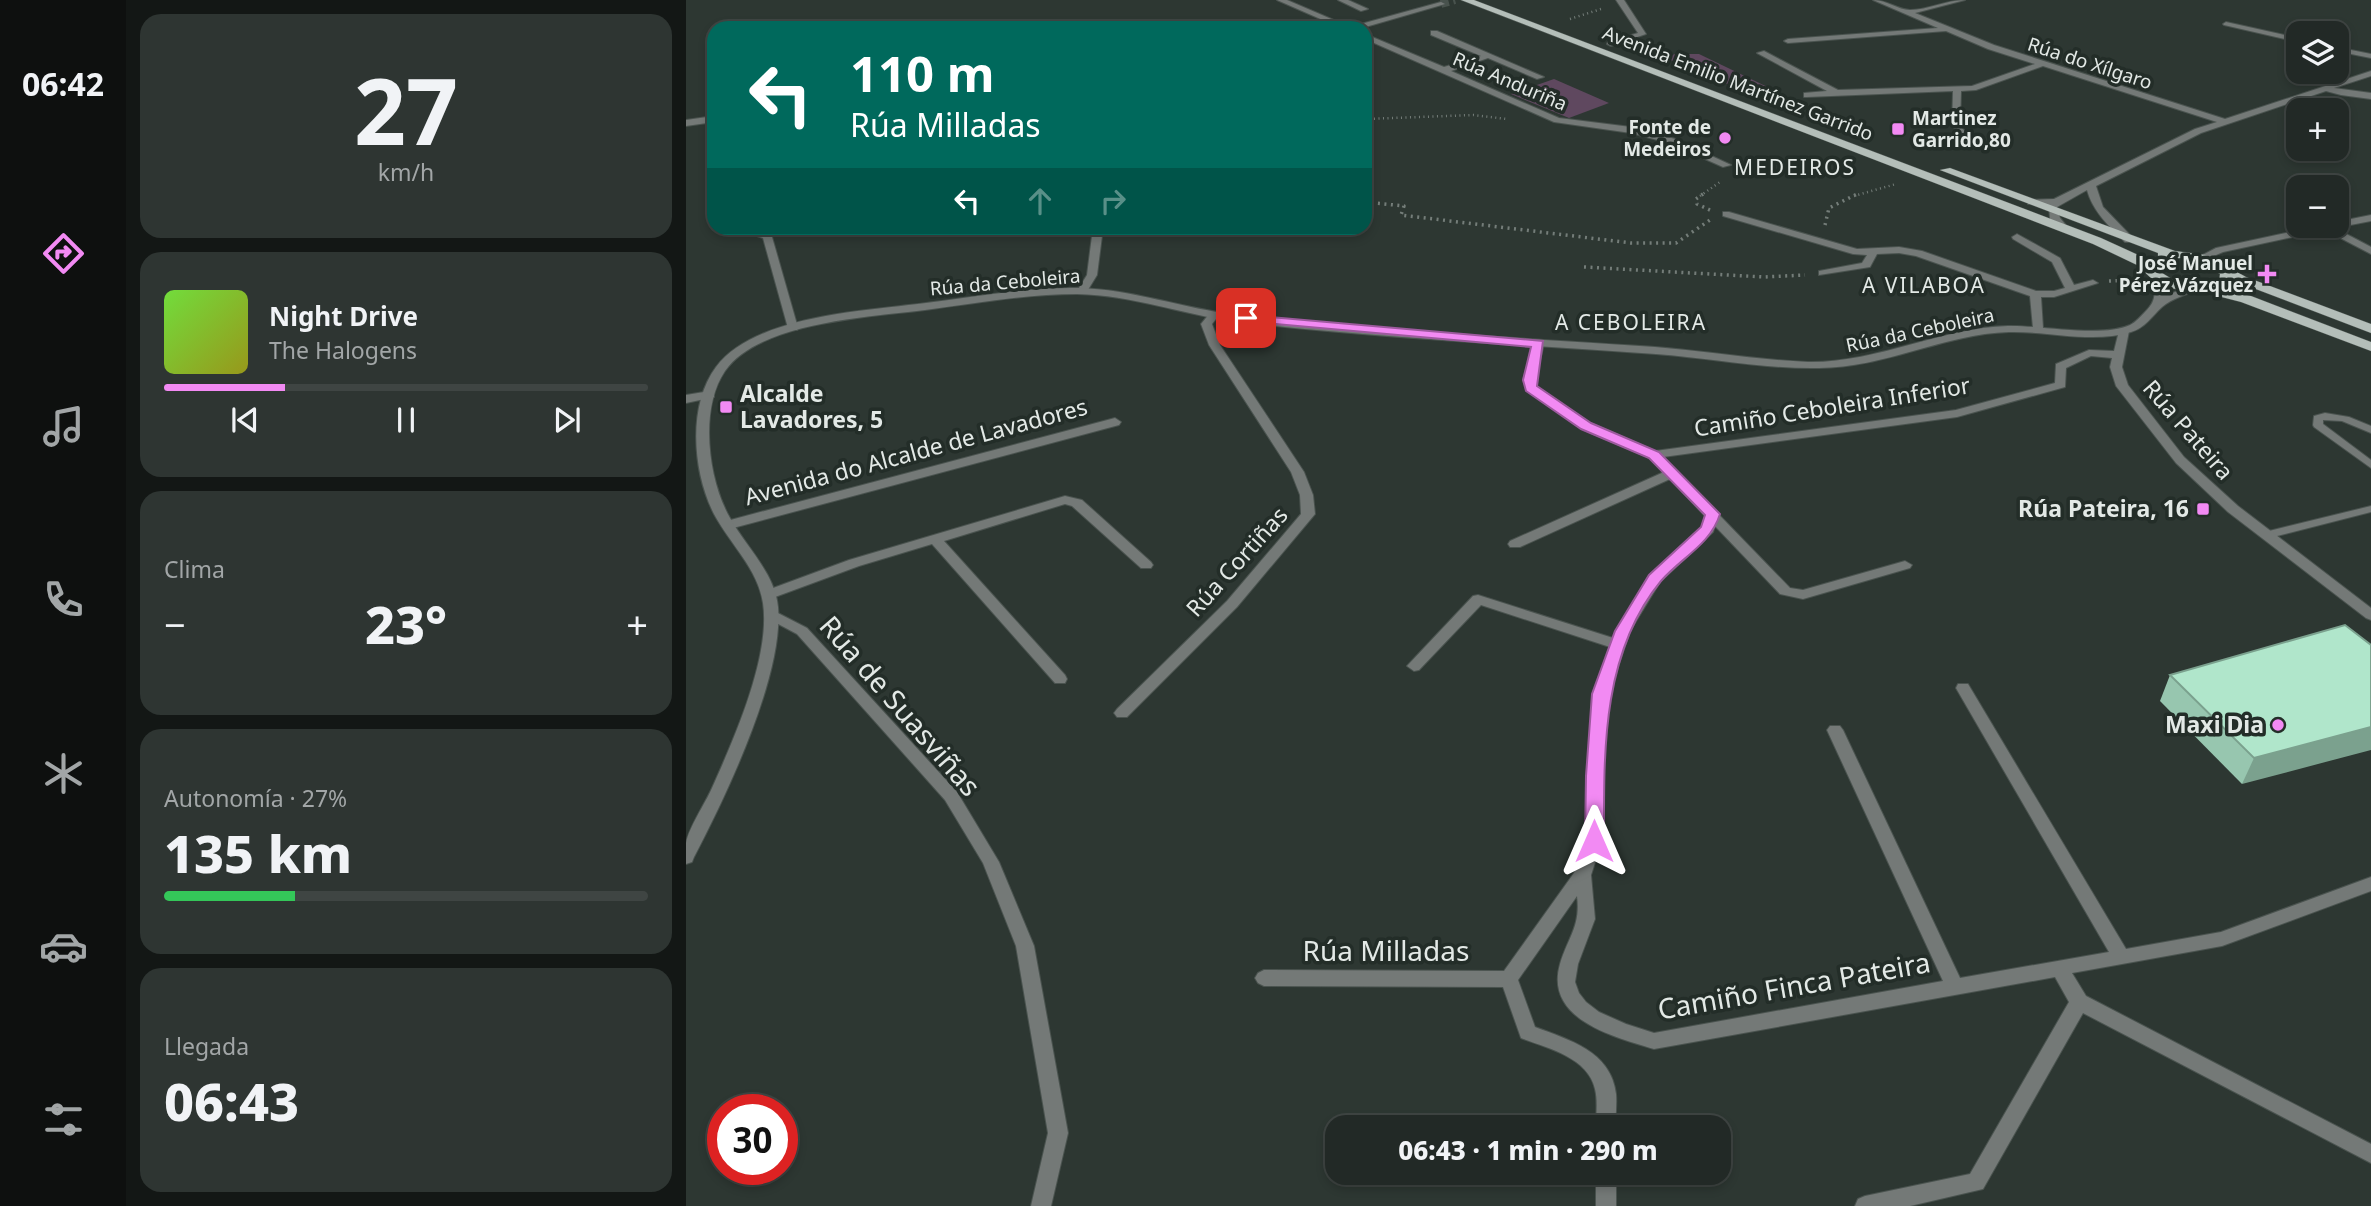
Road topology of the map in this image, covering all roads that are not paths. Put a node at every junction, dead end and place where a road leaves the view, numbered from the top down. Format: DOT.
graph roads {
  1 [pos="1281,0"];
  2 [pos="1342,0"];
  3 [pos="1466,0"];
  4 [pos="1493,0"];
  5 [pos="1620,0"];
  6 [pos="1877,0"];
  7 [pos="1961,0"];
  8 [pos="1441,4"];
  9 [pos="1364,9"];
  10 [pos="1907,13"];
  11 [pos="1331,21"];
  12 [pos="1372,23"];
  13 [pos="2226,24"];
  14 [pos="1944,30"];
  15 [pos="1434,33"];
  16 [pos="2286,37"];
  17 [pos="1372,39"];
  18 [pos="1788,41"];
  19 [pos="1611,44"];
  20 [pos="1761,52"];
  21 [pos="2349,52"];
  22 [pos="1488,55"];
  23 [pos="2371,56"];
  24 [pos="2042,64"];
  25 [pos="1444,71"];
  26 [pos="2371,73"];
  27 [pos="1540,77"];
  28 [pos="2326,88"];
  29 [pos="1956,90"];
  30 [pos="1837,93"];
  31 [pos="1807,95"];
  32 [pos="2371,96"];
  33 [pos="707,120"];
  34 [pos="2226,122"];
  35 [pos="686,123"];
  36 [pos="1970,141"];
  37 [pos="1726,165"];
  38 [pos="2091,184"];
  39 [pos="2054,206"];
  40 [pos="1726,214"];
  41 [pos="2371,218"];
  42 [pos="2349,222"];
  43 [pos="2064,229"];
  44 [pos="764,235"];
  45 [pos="1097,235"];
  46 [pos="767,236"];
  47 [pos="2286,236"];
  48 [pos="2017,237"];
  49 [pos="2349,237"];
  50 [pos="2129,240"];
  51 [pos="2371,251"];
  52 [pos="1872,253"];
  53 [pos="2172,254"];
  54 [pos="2202,258"];
  55 [pos="2153,271"];
  56 [pos="1823,273"];
  57 [pos="2227,273"];
  58 [pos="2093,283"];
  59 [pos="2071,289"];
  60 [pos="2201,289"];
  61 [pos="1082,291"];
  62 [pos="2035,294"];
  63 [pos="2160,304"];
  64 [pos="1214,314"];
  65 [pos="793,328"];
  66 [pos="2038,328"];
  67 [pos="2371,329"];
  68 [pos="2124,331"];
  69 [pos="1538,344"];
  70 [pos="2371,347"];
  71 [pos="2117,355"];
  72 [pos="710,395"];
  73 [pos="686,399"];
  74 [pos="1115,422"];
  75 [pos="2371,430"];
  76 [pos="1654,455"];
  77 [pos="2371,465"];
  78 [pos="1672,473"];
  79 [pos="2371,509"];
  80 [pos="1712,514"];
  81 [pos="728,526"];
  82 [pos="2265,535"];
  83 [pos="934,538"];
  84 [pos="1516,544"];
  85 [pos="1146,565"];
  86 [pos="1905,565"];
  87 [pos="770,594"];
  88 [pos="772,615"];
  89 [pos="2371,615"];
  90 [pos="1618,645"];
  91 [pos="1413,666"];
  92 [pos="1060,678"];
  93 [pos="1963,688"];
  94 [pos="1122,713"];
  95 [pos="1835,730"];
  96 [pos="686,857"];
  97 [pos="1582,875"];
  98 [pos="2371,884"];
  99 [pos="2121,956"];
  100 [pos="2059,968"];
  101 [pos="1264,978"];
  102 [pos="1509,979"];
  103 [pos="1955,987"];
  104 [pos="2079,1002"];
  105 [pos="1606,1115"];
  106 [pos="2371,1154"];
  107 [pos="1606,1185"];
  108 [pos="1041,1206"];
  109 [pos="1606,1206"];
  110 [pos="1865,1206"];
  1 -- 11 [label="street"];
  2 -- 9 [label="street"];
  3 -- 43 [label="main road, Avenida Emilio Martínez Garrido"];
  4 -- 19 [label="main road, Avenida Emilio Martínez Garrido"];
  5 -- 19 [label="street"];
  6 -- 10 [label="street, Rúa do Xílgaro"];
  7 -- 10 [label="street"];
  8 -- 12 [label="street"];
  10 -- 14 [label="street, Rúa do Xílgaro"];
  13 -- 16 [label="lane"];
  14 -- 18 [label="street, Rúa do Xílgaro"];
  14 -- 24 [label="street, Rúa do Xílgaro"];
  15 -- 22 [label="street"];
  17 -- 25 [label="street, Rúa Anduriña"];
  19 -- 39 [label="main road, Avenida Emilio Martínez Garrido"];
  20 -- 30 [label="street"];
  21 -- 23 [label="lane"];
  22 -- 25 [label="street"];
  22 -- 27 [label="street"];
  24 -- 29 [label="street"];
  24 -- 34 [label="street, Rúa do Xílgaro"];
  25 -- 37 [label="street, Rúa Anduriña"];
  26 -- 28 [label="street"];
  28 -- 32 [label="street"];
  28 -- 34 [label="street"];
  29 -- 30 [label="street"];
  29 -- 36 [label="street"];
  30 -- 31 [label="street"];
  33 -- 35 [label="street"];
  34 -- 38 [label="street"];
  38 -- 39 [label="street"];
  38 -- 50 [label="street"];
  39 -- 43 [label="street"];
  39 -- 50 [label="main road, Avenida Emilio Martínez Garrido"];
  40 -- 52 [label="street"];
  41 -- 42 [label="street"];
  43 -- 55 [label="main road, Avenida Emilio Martínez Garrido"];
  44 -- 46 [label="street"];
  45 -- 61 [label="street"];
  46 -- 65 [label="street"];
  47 -- 54 [label="street"];
  48 -- 59 [label="street"];
  49 -- 51 [label="street"];
  50 -- 53 [label="main road, Avenida Emilio Martínez Garrido"];
  52 -- 56 [label="street"];
  52 -- 62 [label="street"];
  53 -- 54 [label="main road, Avenida Emilio Martínez Garrido"];
  53 -- 55 [label="main road"];
  54 -- 57 [label="main road"];
  55 -- 60 [label="main road, Avenida Emilio Martínez Garrido"];
  55 -- 63 [label="street"];
  57 -- 60 [label="main road"];
  57 -- 67 [label="main road"];
  58 -- 59 [label="street"];
  59 -- 62 [label="street"];
  60 -- 63 [label="street"];
  60 -- 70 [label="main road"];
  61 -- 64 [label="street, Rúa da Ceboleira"];
  61 -- 65 [label="street, Rúa da Ceboleira"];
  62 -- 66 [label="street"];
  63 -- 68 [label="street"];
  64 -- 69 [label="street, Rúa da Ceboleira"];
  64 -- 94 [label="street, Rúa Cortiñas"];
  65 -- 72 [label="street, Rúa da Ceboleira"];
  66 -- 68 [label="street, Rúa da Ceboleira"];
  66 -- 69 [label="street, Rúa da Ceboleira"];
  68 -- 71 [label="street, Rúa Pateira"];
  69 -- 76 [label="street"];
  71 -- 76 [label="street, Camiño Ceboleira Inferior"];
  71 -- 82 [label="street, Rúa Pateira"];
  72 -- 73 [label="street"];
  72 -- 81 [label="street, Avenida do Alcalde de Lavadores"];
  74 -- 81 [label="street, Avenida do Alcalde de Lavadores"];
  75 -- 77 [label="lane"];
  76 -- 78 [label="street"];
  78 -- 80 [label="street"];
  78 -- 84 [label="street"];
  79 -- 82 [label="lane"];
  80 -- 86 [label="street"];
  80 -- 90 [label="street"];
  81 -- 87 [label="street, Avenida do Alcalde de Lavadores"];
  82 -- 89 [label="street, Rúa Pateira"];
  83 -- 85 [label="street"];
  83 -- 87 [label="street"];
  83 -- 92 [label="street"];
  87 -- 88 [label="street, Avenida do Alcalde de Lavadores"];
  88 -- 96 [label="street, Avenida do Alcalde de Lavadores"];
  88 -- 108 [label="street, Rúa de Suasviñas"];
  90 -- 91 [label="street"];
  90 -- 97 [label="street"];
  93 -- 99 [label="street"];
  95 -- 103 [label="street, Camiño Finca Pateira"];
  97 -- 102 [label="street"];
  97 -- 103 [label="street, Camiño Finca Pateira"];
  98 -- 99 [label="street, Camiño Finca Pateira"];
  99 -- 100 [label="street, Camiño Finca Pateira"];
  100 -- 103 [label="street, Camiño Finca Pateira"];
  100 -- 104 [label="street"];
  101 -- 102 [label="street, Rúa Milladas"];
  102 -- 105 [label="street"];
  104 -- 106 [label="street"];
  104 -- 110 [label="street"];
  107 -- 109 [label="street"];
}
